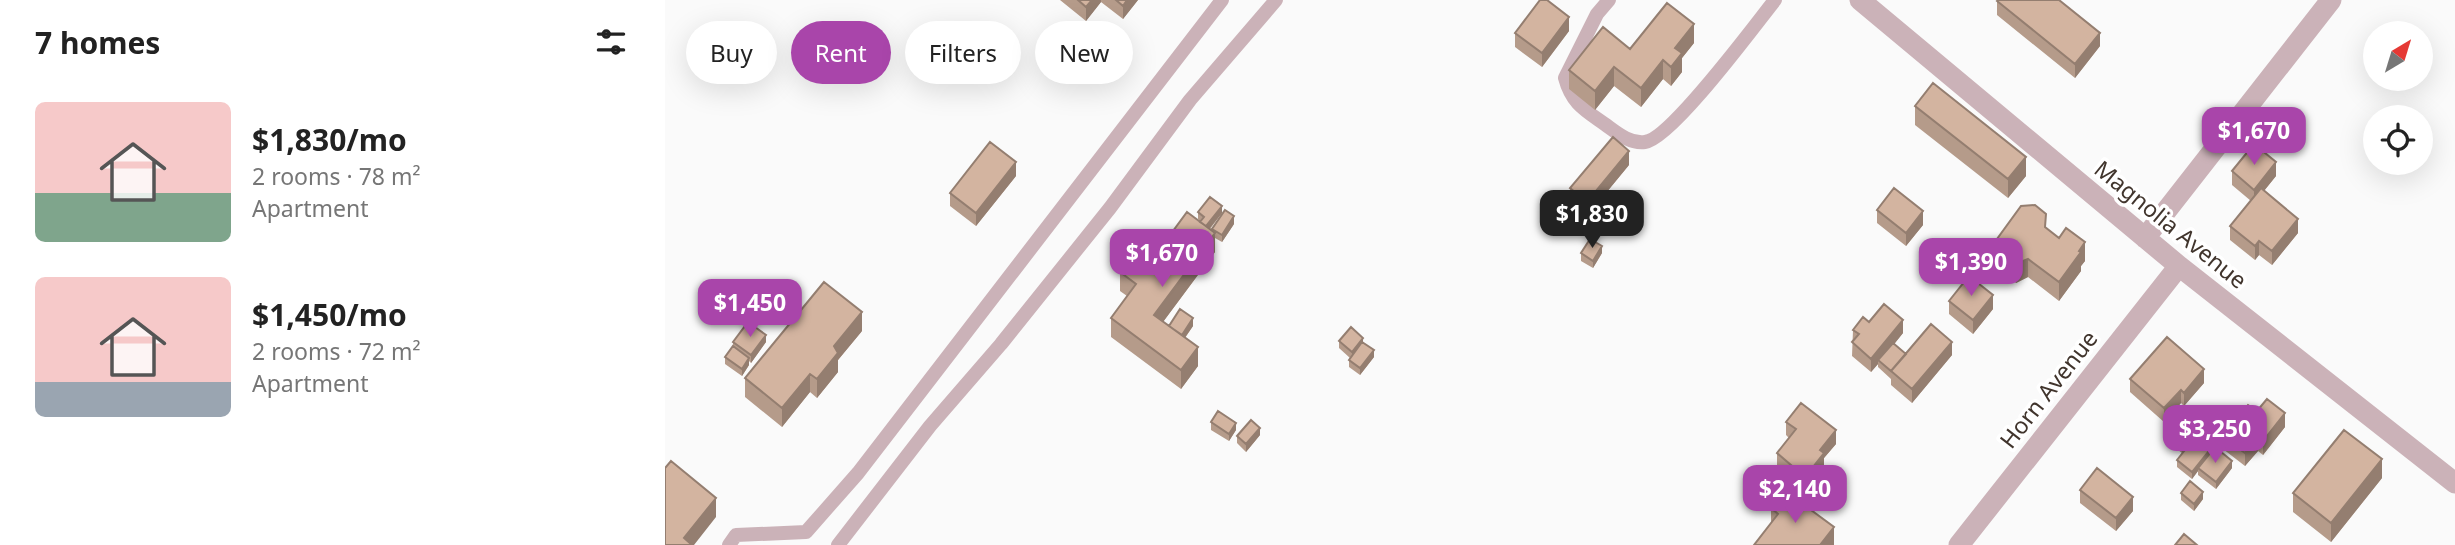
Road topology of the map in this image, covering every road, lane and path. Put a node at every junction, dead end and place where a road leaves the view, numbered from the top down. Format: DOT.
graph roads {
  1 [pos="1221,0"];
  2 [pos="1276,0"];
  3 [pos="1609,0"];
  4 [pos="1775,0"];
  5 [pos="1860,0"];
  6 [pos="2331,0"];
  7 [pos="2145,238"];
  8 [pos="2179,266"];
  9 [pos="2455,483"];
  10 [pos="806,533"];
  11 [pos="729,545"];
  12 [pos="797,545"];
  13 [pos="838,545"];
  14 [pos="1959,545"];
  1 -- 10 [label="lane"];
  2 -- 13 [label="lane"];
  3 -- 4 [label="lane"];
  5 -- 7 [label="street, Magnolia Avenue"];
  6 -- 7 [label="street"];
  7 -- 8 [label="street, Magnolia Avenue"];
  8 -- 9 [label="street, Magnolia Avenue"];
  8 -- 14 [label="street, Horn Avenue"];
  10 -- 11 [label="lane"];
  10 -- 12 [label="lane"];
}
